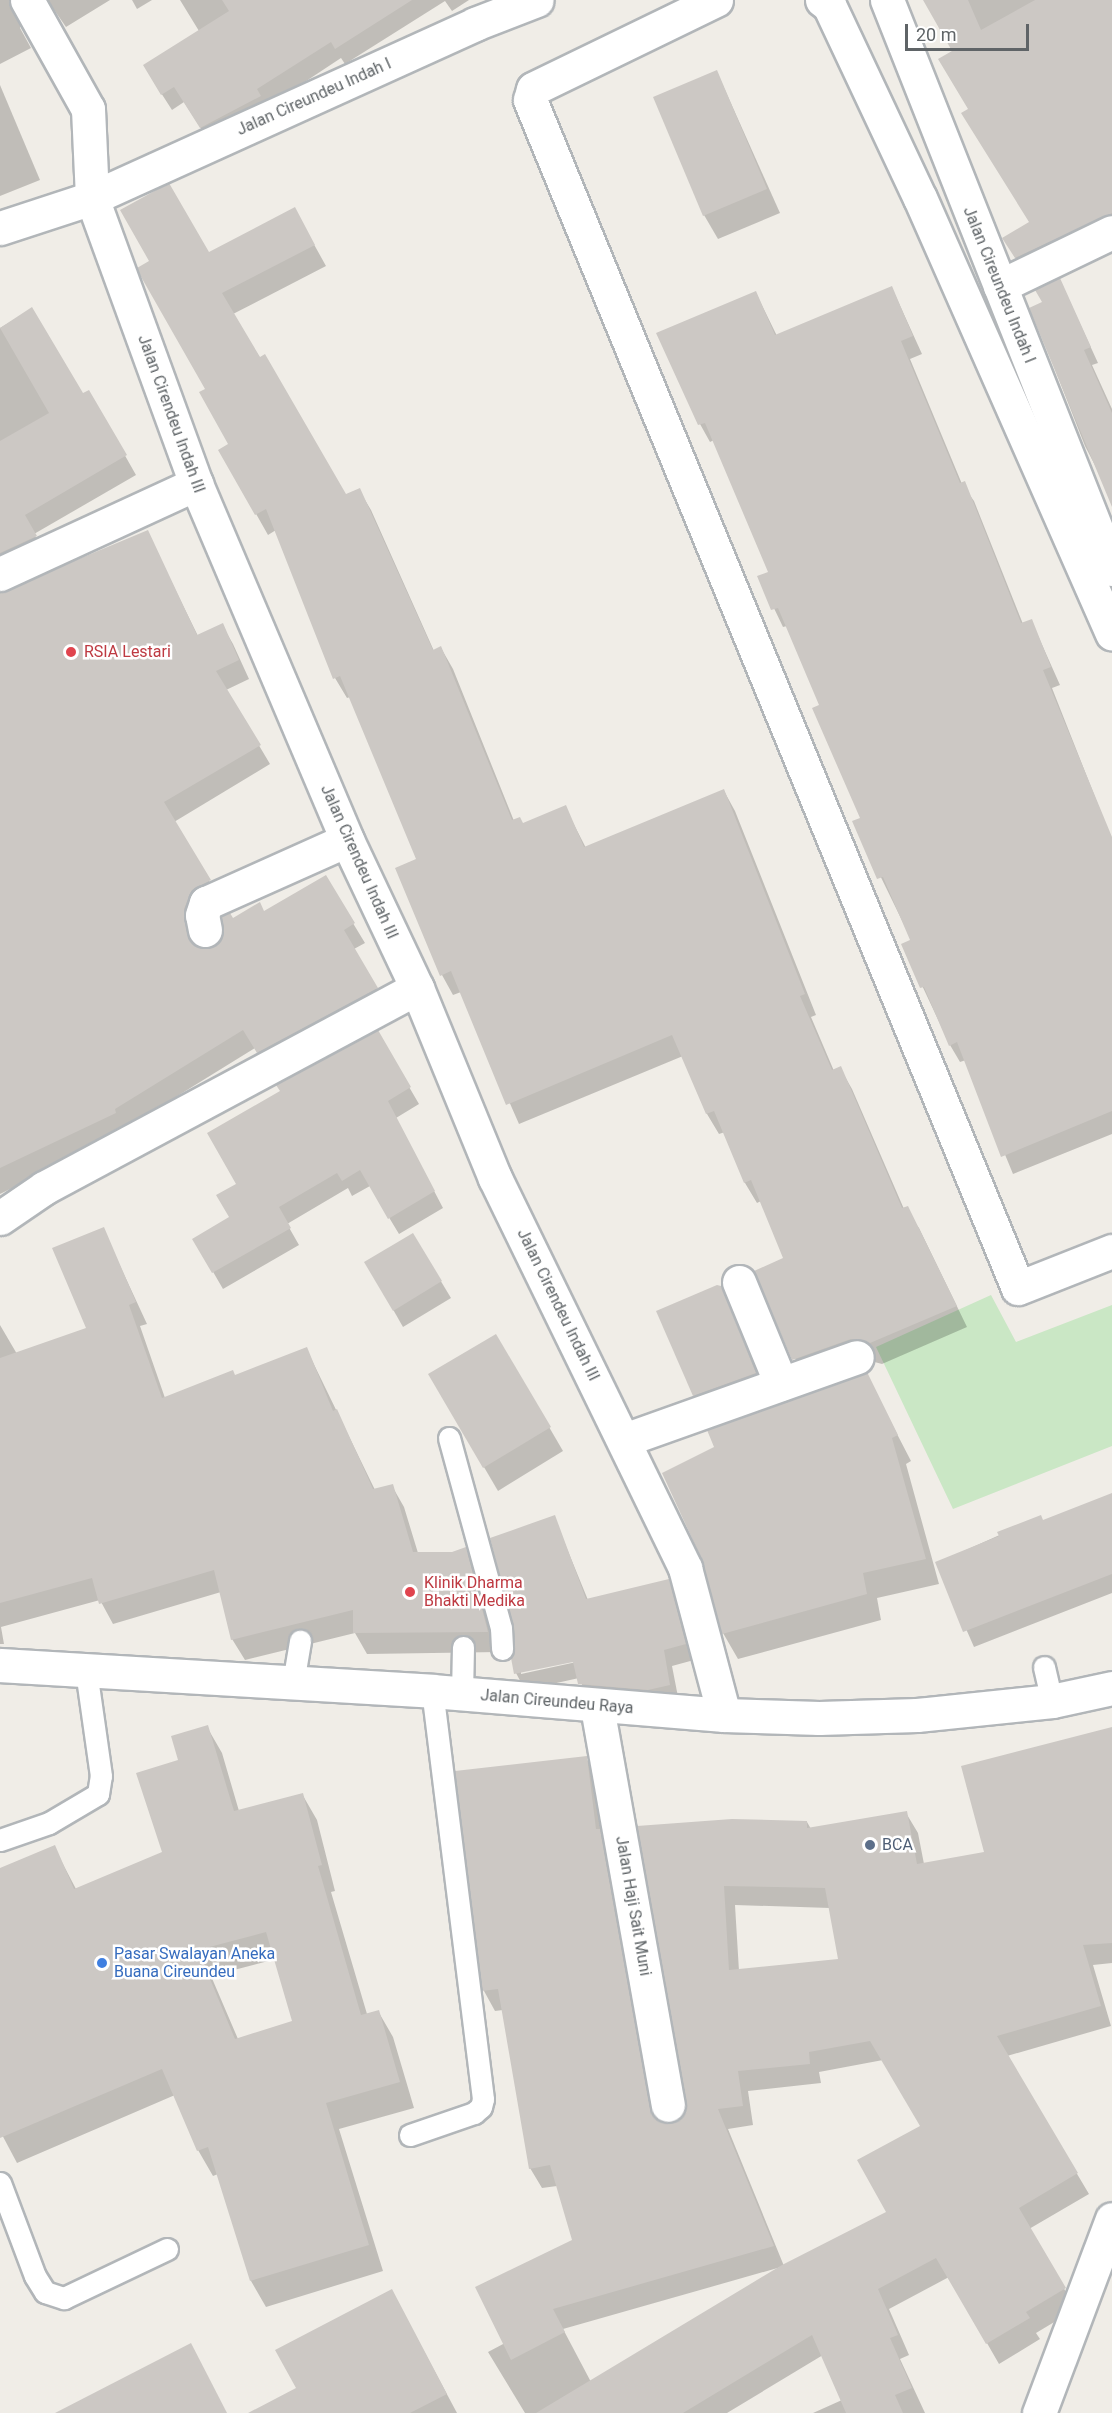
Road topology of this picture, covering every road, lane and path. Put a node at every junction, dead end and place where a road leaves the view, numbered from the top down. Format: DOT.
graph roads {
  1 [pos="27,0"];
  2 [pos="537,0"];
  3 [pos="716,0"];
  4 [pos="822,0"];
  5 [pos="887,0"];
  6 [pos="92,198"];
  7 [pos="0,228"];
  8 [pos="1112,232"];
  9 [pos="1000,286"];
  10 [pos="196,484"];
  11 [pos="1112,570"];
  12 [pos="0,574"];
  13 [pos="1112,634"];
  14 [pos="347,840"];
  15 [pos="205,930"];
  16 [pos="417,988"];
  17 [pos="0,1218"];
  18 [pos="1112,1251"];
  19 [pos="739,1282"];
  20 [pos="857,1357"];
  21 [pos="781,1384"];
  22 [pos="449,1438"];
  23 [pos="624,1440"];
  24 [pos="300,1641"];
  25 [pos="463,1647"];
  26 [pos="502,1649"];
  27 [pos="0,1665"];
  28 [pos="1044,1667"];
  29 [pos="86,1671"];
  30 [pos="293,1683"];
  31 [pos="1112,1688"];
  32 [pos="447,1692"];
  33 [pos="1052,1701"];
  34 [pos="597,1707"];
  35 [pos="724,1715"];
  36 [pos="0,1840"];
  37 [pos="669,2105"];
  38 [pos="410,2135"];
  39 [pos="0,2183"];
  40 [pos="1112,2218"];
  41 [pos="167,2249"];
  42 [pos="1039,2413"];
  1 -- 6 [label="street, Jalan Cirendeu Indah III"];
  2 -- 6 [label="street, Jalan Cireundeu Indah I"];
  3 -- 18 [label="street"];
  4 -- 13 [label="street"];
  5 -- 9 [label="street, Jalan Cireundeu Indah I"];
  6 -- 7 [label="street, Jalan Cireundeu Indah I"];
  6 -- 10 [label="street, Jalan Cirendeu Indah III"];
  8 -- 9 [label="street"];
  9 -- 11 [label="street, Jalan Cireundeu Indah I"];
  10 -- 12 [label="street"];
  10 -- 14 [label="street, Jalan Cirendeu Indah III"];
  14 -- 15 [label="street"];
  14 -- 16 [label="street, Jalan Cirendeu Indah III"];
  16 -- 17 [label="street"];
  16 -- 23 [label="street, Jalan Cirendeu Indah III"];
  19 -- 21 [label="street"];
  20 -- 21 [label="street"];
  21 -- 23 [label="street"];
  22 -- 26 [label="lane"];
  23 -- 35 [label="street, Jalan Cirendeu Indah III"];
  24 -- 30 [label="lane"];
  25 -- 32 [label="lane"];
  27 -- 29 [label="street, Jalan Cireundeu Raya"];
  28 -- 33 [label="lane"];
  29 -- 30 [label="street, Jalan Cireundeu Raya"];
  29 -- 36 [label="lane"];
  30 -- 32 [label="street, Jalan Cireundeu Raya"];
  31 -- 33 [label="street, Jalan Cireundeu Raya"];
  32 -- 34 [label="street, Jalan Cireundeu Raya"];
  32 -- 38 [label="lane"];
  33 -- 35 [label="street, Jalan Cireundeu Raya"];
  34 -- 35 [label="street, Jalan Cireundeu Raya"];
  34 -- 37 [label="street, Jalan Haji Sait Muni"];
  39 -- 41 [label="lane"];
  40 -- 42 [label="street"];
}
